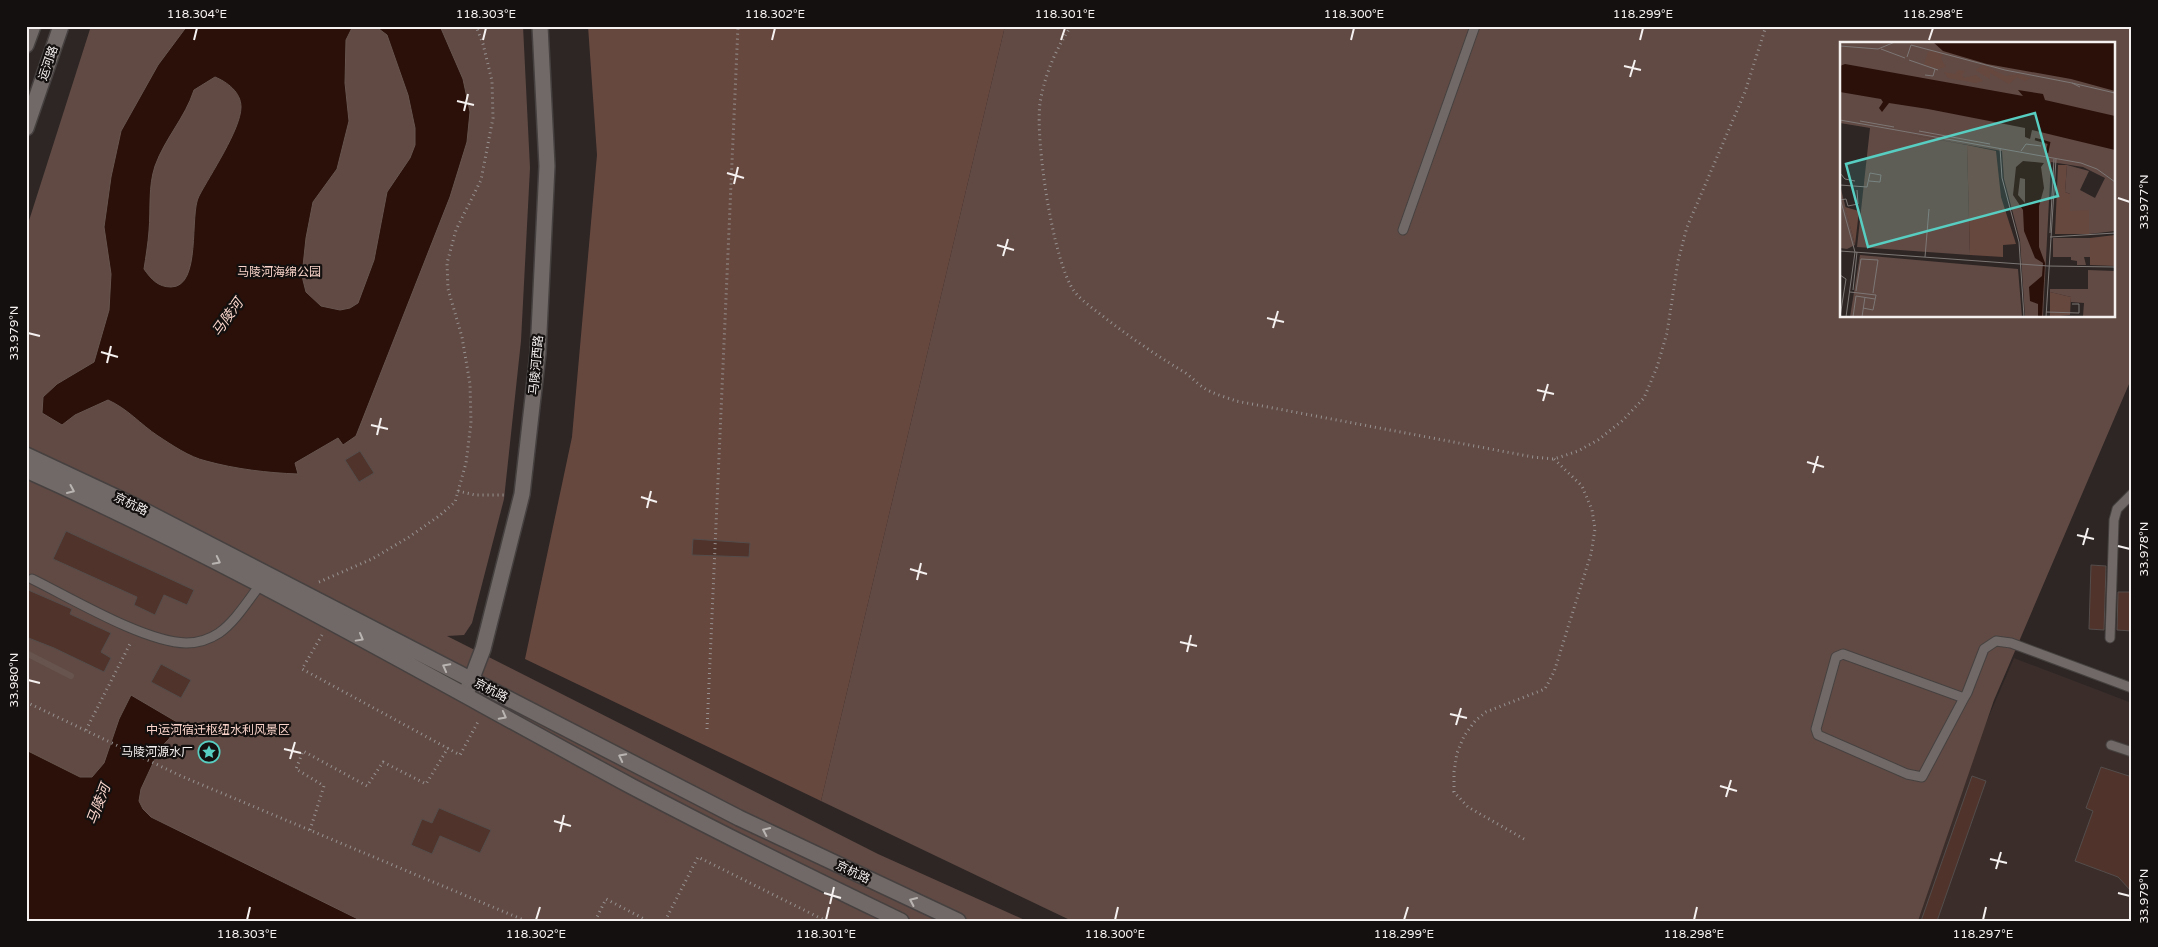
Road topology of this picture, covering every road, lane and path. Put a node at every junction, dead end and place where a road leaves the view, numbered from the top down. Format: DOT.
graph roads {
  1 [pos="33,26"];
  2 [pos="61,26"];
  3 [pos="476,26"];
  4 [pos="540,26"];
  5 [pos="738,26"];
  6 [pos="1070,26"];
  7 [pos="1475,26"];
  8 [pos="1766,26"];
  9 [pos="26,46"];
  10 [pos="26,128"];
  11 [pos="1403,230"];
  12 [pos="26,455"];
  13 [pos="1554,459"];
  14 [pos="26,470"];
  15 [pos="458,492"];
  16 [pos="522,494"];
  17 [pos="2132,494"];
  18 [pos="32,579"];
  19 [pos="261,584"];
  20 [pos="299,590"];
  21 [pos="137,630"];
  22 [pos="324,632"];
  23 [pos="2110,638"];
  24 [pos="471,680"];
  25 [pos="2132,688"];
  26 [pos="465,695"];
  27 [pos="1964,698"];
  28 [pos="26,702"];
  29 [pos="487,707"];
  30 [pos="707,729"];
  31 [pos="86,730"];
  32 [pos="2111,745"];
  33 [pos="448,748"];
  34 [pos="2132,752"];
  35 [pos="310,830"];
  36 [pos="1524,840"];
  37 [pos="526,921"];
  38 [pos="595,921"];
  39 [pos="648,921"];
  40 [pos="665,921"];
  41 [pos="826,921"];
  42 [pos="901,921"];
  43 [pos="958,921"];
  1 -- 9 [label="street"];
  2 -- 10 [label="street, 运河路"];
  3 -- 15 [label="path"];
  4 -- 16 [label="street, 马陵河西路"];
  5 -- 30 [label="path"];
  6 -- 13 [label="path"];
  7 -- 11 [label="lane"];
  8 -- 13 [label="path"];
  12 -- 20 [label="street, 京杭路"];
  13 -- 36 [label="path"];
  14 -- 19 [label="street, 京杭路, one-way"];
  15 -- 16 [label="path"];
  15 -- 20 [label="path"];
  16 -- 24 [label="street, 马陵河西路"];
  17 -- 23 [label="lane"];
  18 -- 21 [label="lane"];
  19 -- 21 [label="lane"];
  19 -- 26 [label="street, 京杭路, one-way"];
  24 -- 20 [label="street, 京杭路, one-way"];
  21 -- 31 [label="path"];
  22 -- 33 [label="path"];
  24 -- 26 [label="street, 马陵河西路"];
  43 -- 24 [label="street, 京杭路, one-way"];
  25 -- 27 [label="lane"];
  26 -- 29 [label="street, 京杭路"];
  27 -- 27 [label="lane"];
  28 -- 31 [label="path"];
  29 -- 33 [label="path"];
  29 -- 42 [label="street, 京杭路, one-way"];
  31 -- 35 [label="path"];
  32 -- 34 [label="lane"];
  33 -- 35 [label="path"];
  35 -- 37 [label="path"];
  38 -- 39 [label="path"];
  40 -- 41 [label="path"];
}
